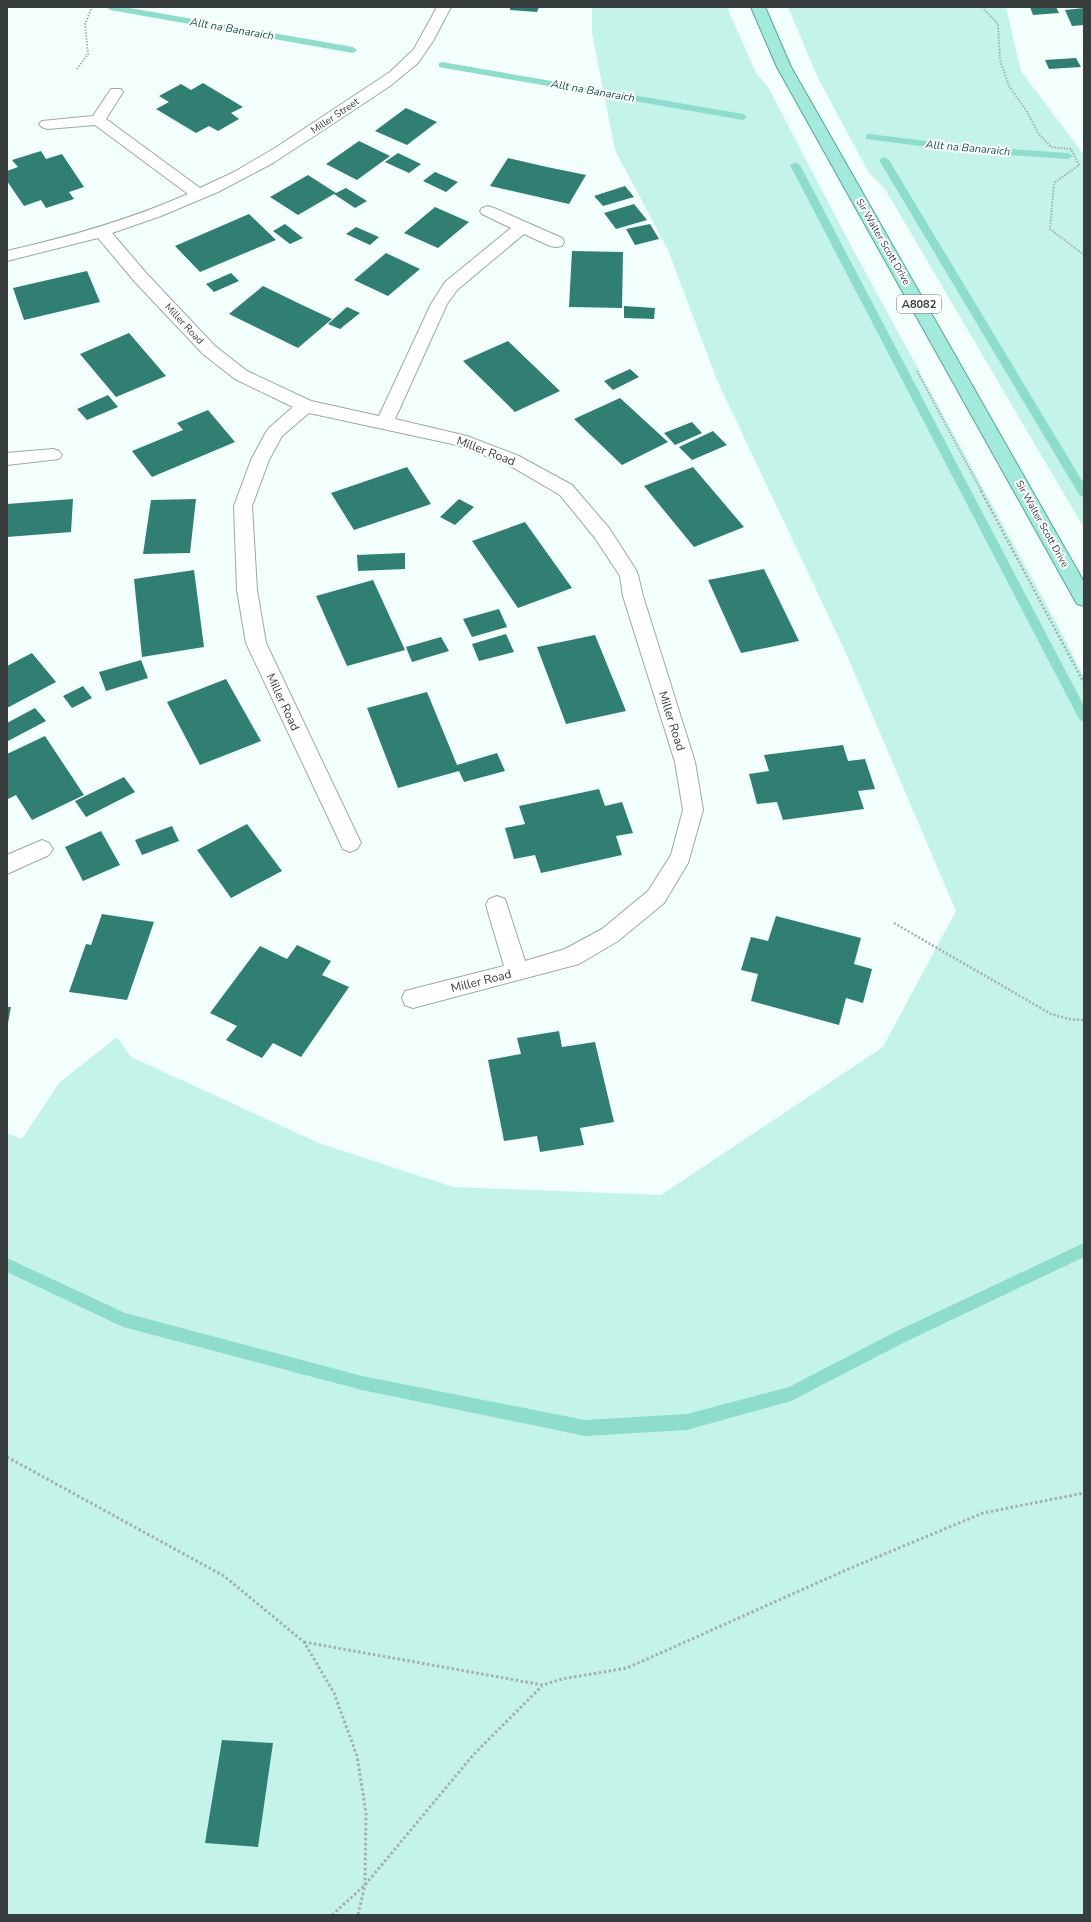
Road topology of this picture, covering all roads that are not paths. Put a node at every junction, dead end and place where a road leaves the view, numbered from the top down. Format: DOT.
graph roads {
  1 [pos="444,7"];
  2 [pos="758,7"];
  3 [pos="116,92"];
  4 [pos="98,120"];
  5 [pos="47,124"];
  6 [pos="199,195"];
  7 [pos="488,211"];
  8 [pos="522,227"];
  9 [pos="102,231"];
  10 [pos="556,242"];
  11 [pos="7,256"];
  12 [pos="306,406"];
  13 [pos="385,422"];
  14 [pos="53,455"];
  15 [pos="7,459"];
  16 [pos="1084,599"];
  17 [pos="350,843"];
  18 [pos="42,850"];
  19 [pos="7,865"];
  20 [pos="498,905"];
  21 [pos="517,972"];
  22 [pos="413,998"];
  1 -- 6 [label="street, Miller Street"];
  2 -- 16 [label="main road, Sir Walter Scott Drive / A8082"];
  3 -- 4 [label="street"];
  4 -- 5 [label="street"];
  4 -- 6 [label="street"];
  6 -- 9 [label="street, Miller Street"];
  7 -- 8 [label="street"];
  8 -- 10 [label="street"];
  8 -- 13 [label="street"];
  9 -- 11 [label="street, Miller Street"];
  9 -- 12 [label="street, Miller Road"];
  12 -- 13 [label="street, Miller Road"];
  12 -- 17 [label="street, Miller Road"];
  13 -- 21 [label="street, Miller Road"];
  14 -- 15 [label="street"];
  18 -- 19 [label="street"];
  20 -- 21 [label="street"];
  21 -- 22 [label="street, Miller Road"];
}
